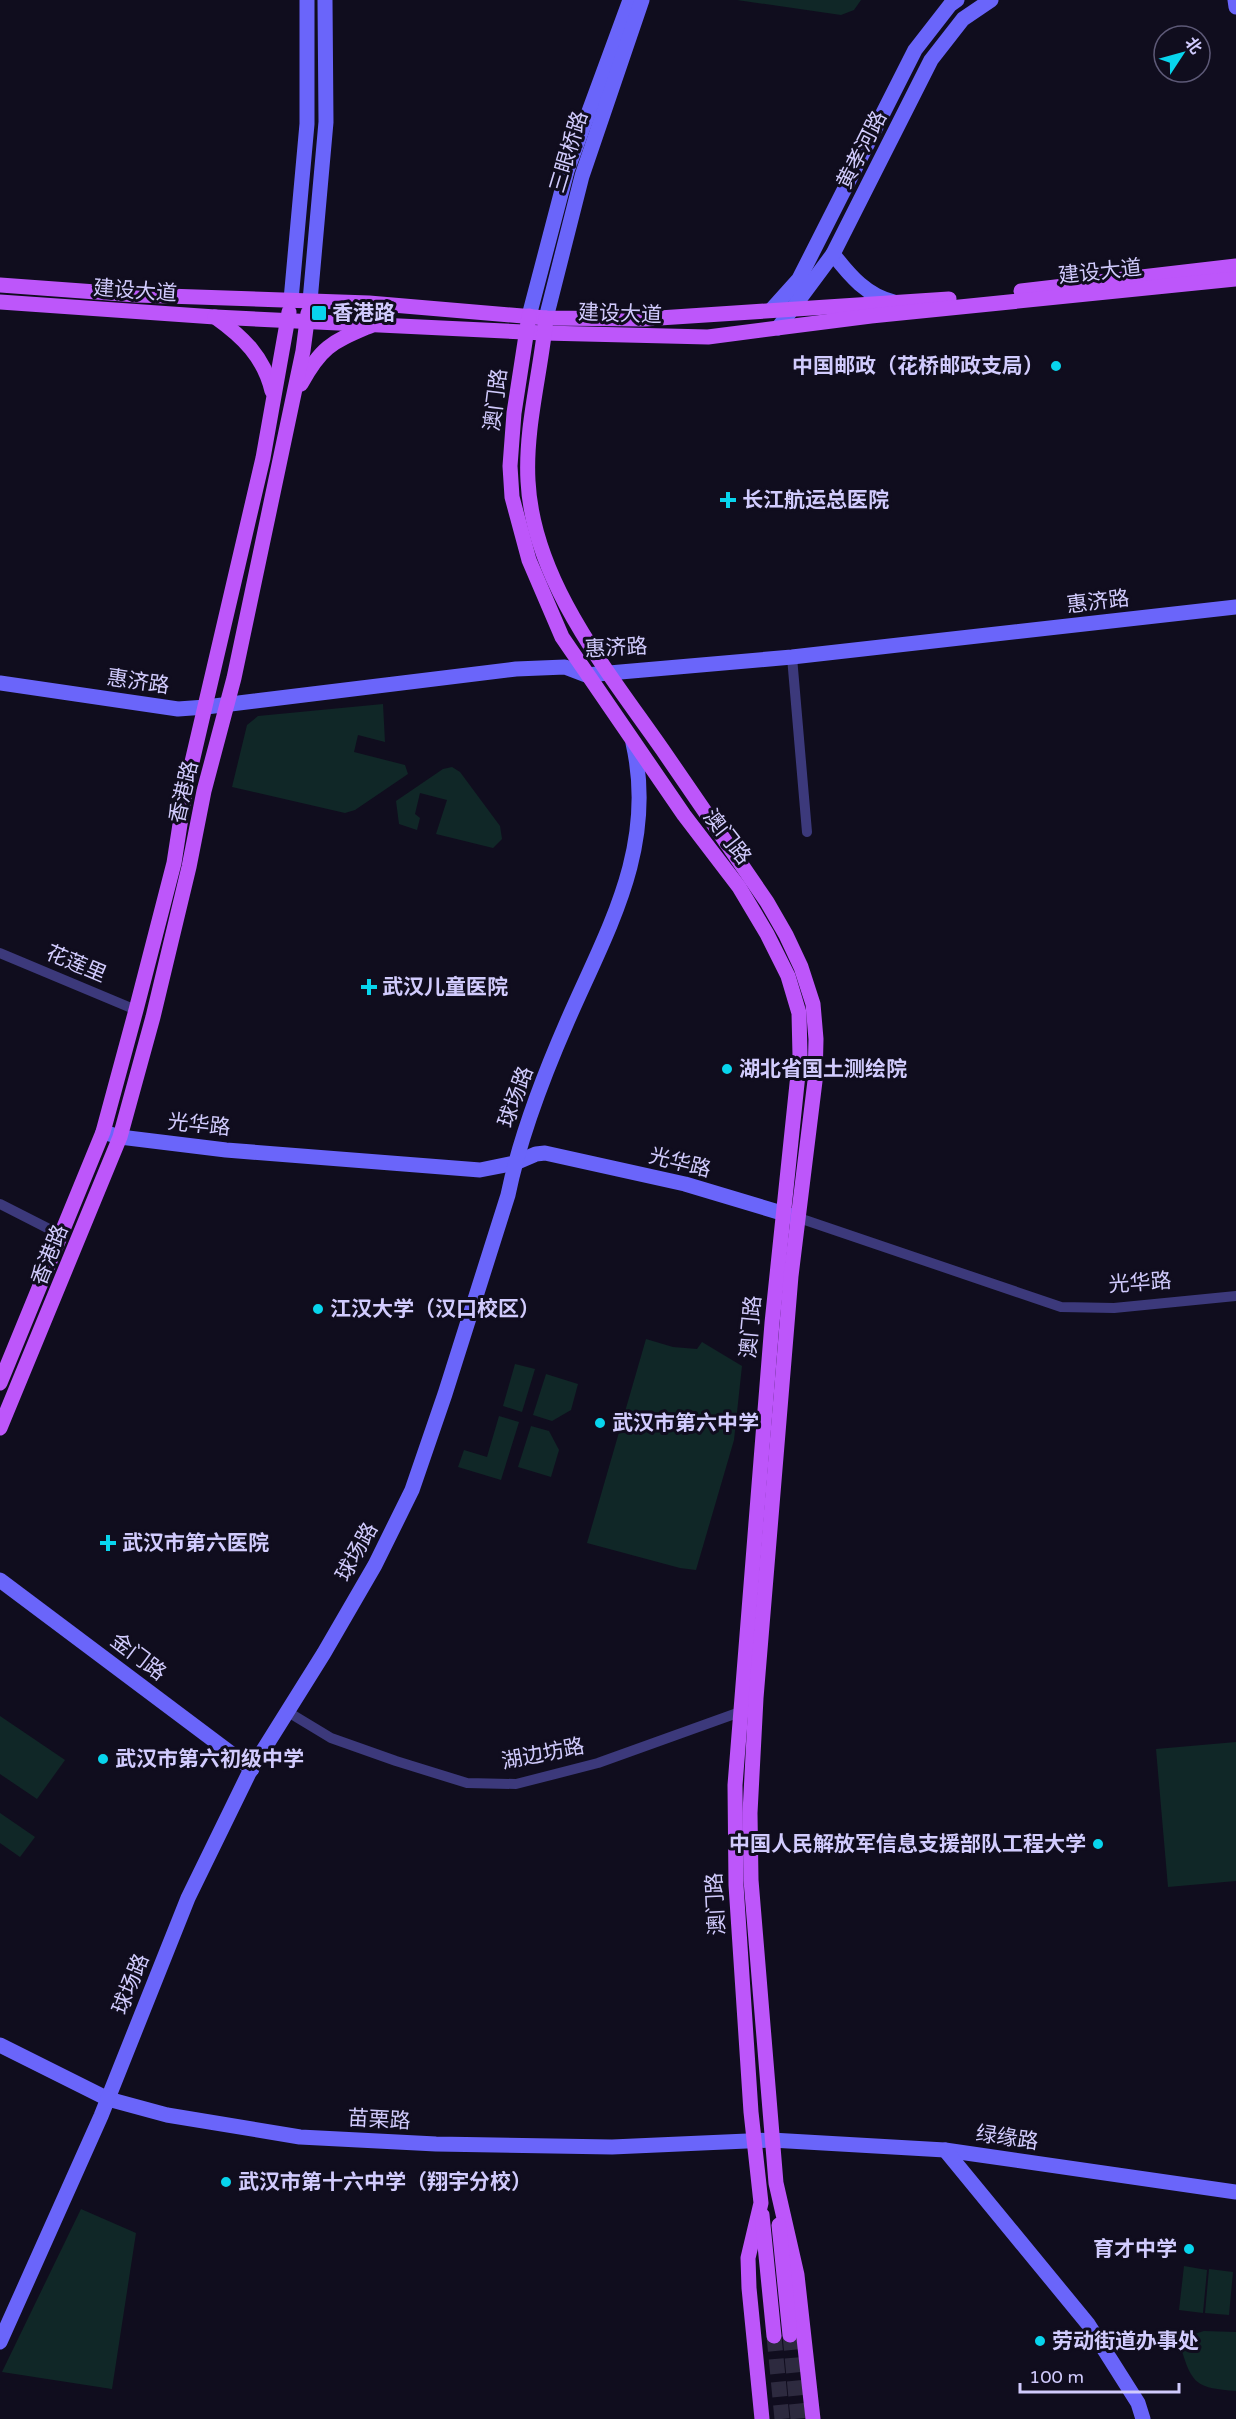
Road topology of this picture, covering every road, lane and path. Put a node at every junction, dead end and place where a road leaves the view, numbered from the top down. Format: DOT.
graph roads {
  1 [pos="307,0"];
  2 [pos="325,0"];
  3 [pos="630,0"];
  4 [pos="642,0"];
  5 [pos="957,0"];
  6 [pos="991,0"];
  7 [pos="1235,0"];
  8 [pos="1236,7"];
  9 [pos="833,255"];
  10 [pos="1236,266"];
  11 [pos="1236,279"];
  12 [pos="0,285"];
  13 [pos="291,300"];
  14 [pos="310,301"];
  15 [pos="0,302"];
  16 [pos="894,302"];
  17 [pos="794,308"];
  18 [pos="772,309"];
  19 [pos="215,318"];
  20 [pos="288,320"];
  21 [pos="307,321"];
  22 [pos="375,323"];
  23 [pos="528,324"];
  24 [pos="545,326"];
  25 [pos="778,328"];
  26 [pos="273,395"];
  27 [pos="292,400"];
  28 [pos="1236,607"];
  29 [pos="792,657"];
  30 [pos="607,671"];
  31 [pos="586,675"];
  32 [pos="0,682"];
  33 [pos="227,705"];
  34 [pos="206,707"];
  35 [pos="633,743"];
  36 [pos="807,832"];
  37 [pos="0,953"];
  38 [pos="136,1010"];
  39 [pos="103,1132"];
  40 [pos="120,1137"];
  41 [pos="515,1163"];
  42 [pos="0,1204"];
  43 [pos="784,1214"];
  44 [pos="799,1218"];
  45 [pos="61,1235"];
  46 [pos="1236,1296"];
  47 [pos="0,1383"];
  48 [pos="0,1428"];
  49 [pos="0,1580"];
  50 [pos="288,1712"];
  51 [pos="740,1712"];
  52 [pos="252,1769"];
  53 [pos="0,2045"];
  54 [pos="108,2099"];
  55 [pos="754,2139"];
  56 [pos="771,2140"];
  57 [pos="945,2150"];
  58 [pos="776,2183"];
  59 [pos="1236,2192"];
  60 [pos="761,2203"];
  61 [pos="790,2335"];
  62 [pos="774,2336"];
  63 [pos="0,2342"];
  64 [pos="762,2419"];
  65 [pos="813,2419"];
  66 [pos="1143,2419"];
  1 -- 13 [label="street, 香港路"];
  2 -- 14 [label="street, 香港路"];
  3 -- 23 [label="street, 三眼桥路"];
  4 -- 24 [label="street, 三眼桥路"];
  5 -- 18 [label="street, 黄孝河路"];
  6 -- 9 [label="street, 黄孝河路"];
  7 -- 8 [label="street"];
  9 -- 16 [label="street"];
  9 -- 17 [label="street, 黄孝河路"];
  10 -- 16 [label="main road, 建设大道"];
  11 -- 25 [label="main road, 建设大道"];
  12 -- 13 [label="main road, 建设大道"];
  13 -- 14 [label="main road, 建设大道"];
  13 -- 20 [label="main road, 香港路"];
  14 -- 21 [label="main road, 香港路"];
  14 -- 23 [label="main road, 建设大道"];
  15 -- 19 [label="main road, 建设大道"];
  16 -- 17 [label="main road, 建设大道"];
  17 -- 18 [label="main road, 建设大道"];
  17 -- 25 [label="street, 黄孝河路"];
  18 -- 24 [label="main road, 建设大道"];
  19 -- 20 [label="main road, 建设大道"];
  19 -- 26 [label="main road"];
  20 -- 21 [label="main road, 建设大道"];
  20 -- 26 [label="main road, 香港路"];
  21 -- 22 [label="main road, 建设大道"];
  21 -- 27 [label="main road, 香港路"];
  22 -- 23 [label="main road, 建设大道"];
  22 -- 27 [label="main road"];
  23 -- 24 [label="main road, 建设大道"];
  23 -- 31 [label="main road, 澳门路"];
  24 -- 25 [label="main road, 建设大道"];
  24 -- 30 [label="main road, 澳门路"];
  26 -- 34 [label="main road, 香港路"];
  27 -- 33 [label="main road, 香港路"];
  28 -- 29 [label="street, 惠济路"];
  29 -- 30 [label="street, 惠济路"];
  29 -- 36 [label="street"];
  30 -- 31 [label="street, 惠济路"];
  30 -- 44 [label="main road, 澳门路"];
  31 -- 33 [label="street, 惠济路"];
  31 -- 35 [label="main road, 澳门路"];
  32 -- 34 [label="street, 惠济路"];
  33 -- 34 [label="street, 惠济路"];
  33 -- 40 [label="main road, 香港路"];
  34 -- 38 [label="main road, 香港路"];
  35 -- 41 [label="street, 球场路"];
  35 -- 43 [label="main road, 澳门路"];
  37 -- 38 [label="street, 花莲里"];
  38 -- 39 [label="main road, 香港路"];
  39 -- 40 [label="street, 光华路"];
  39 -- 45 [label="main road, 香港路"];
  40 -- 41 [label="street, 光华路"];
  40 -- 48 [label="main road, 香港路"];
  41 -- 43 [label="street, 光华路"];
  41 -- 50 [label="street, 球场路"];
  42 -- 45 [label="street"];
  43 -- 44 [label="street, 光华路"];
  43 -- 51 [label="main road, 澳门路"];
  44 -- 46 [label="street, 光华路"];
  44 -- 56 [label="main road, 澳门路"];
  45 -- 47 [label="main road, 香港路"];
  49 -- 52 [label="street, 金门路"];
  50 -- 51 [label="street, 湖边坊路"];
  50 -- 52 [label="street, 球场路"];
  51 -- 55 [label="main road, 澳门路"];
  52 -- 54 [label="street, 球场路"];
  53 -- 54 [label="street, 苗栗路"];
  54 -- 55 [label="street, 苗栗路"];
  54 -- 63 [label="street, 球场路"];
  55 -- 56 [label="street, 苗栗路"];
  55 -- 60 [label="main road, 澳门路"];
  56 -- 57 [label="street, 绿缘路"];
  56 -- 58 [label="main road, 澳门路"];
  57 -- 59 [label="street, 绿缘路"];
  57 -- 66 [label="street"];
  58 -- 61 [label="main road"];
  58 -- 65 [label="main road, 澳门路"];
  60 -- 62 [label="main road"];
  60 -- 64 [label="main road, 澳门路"];
}
